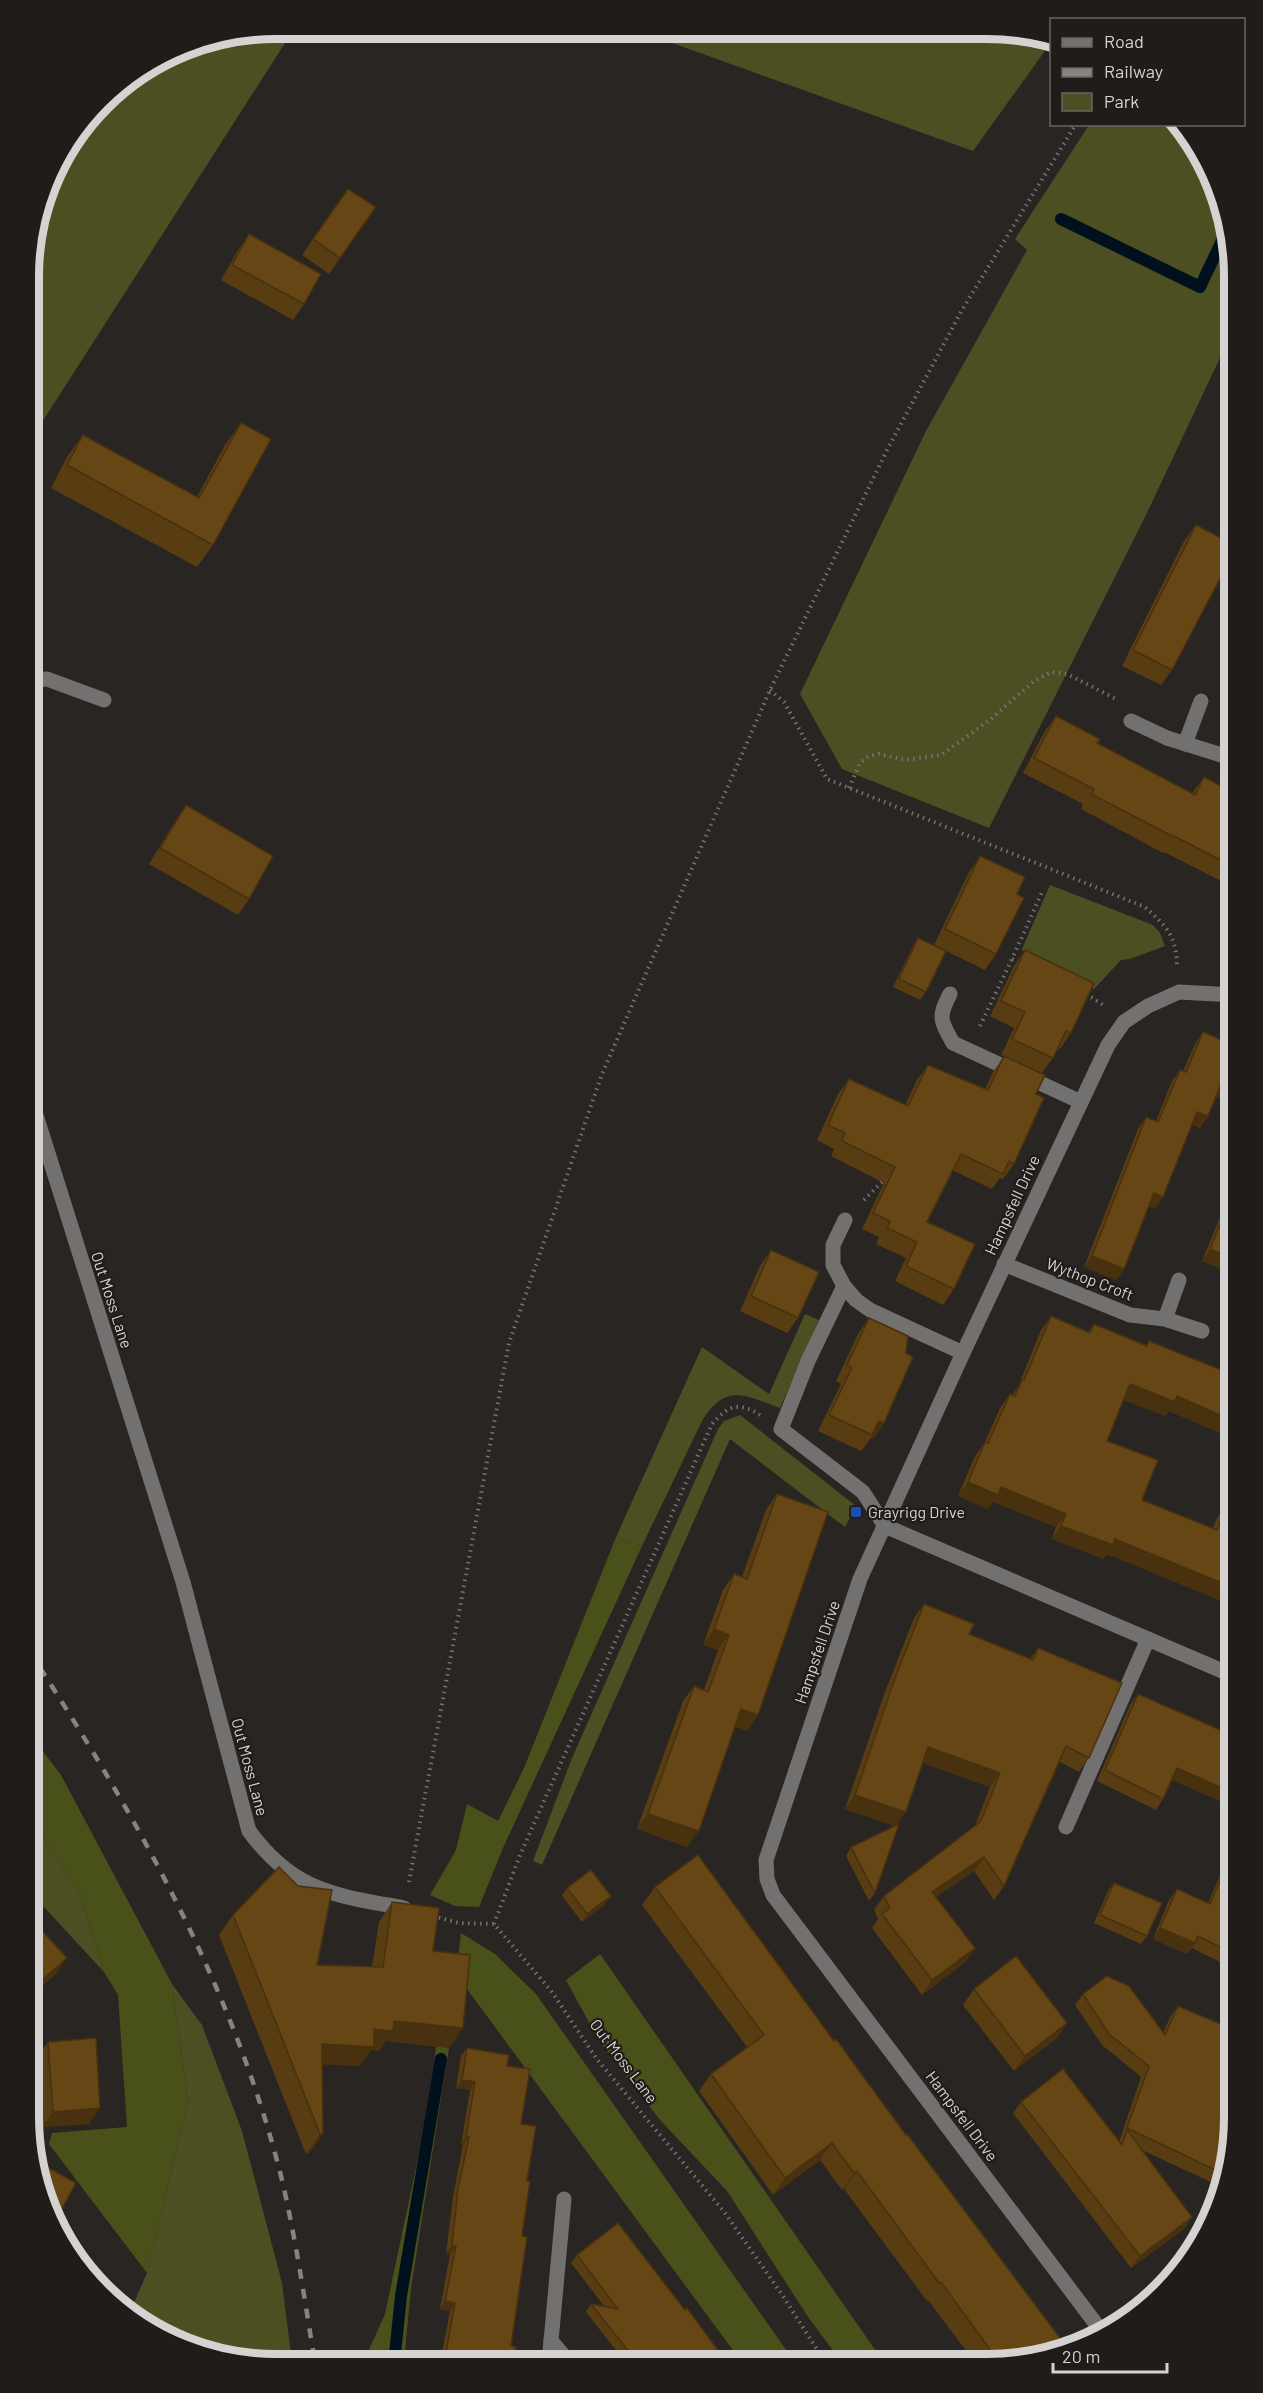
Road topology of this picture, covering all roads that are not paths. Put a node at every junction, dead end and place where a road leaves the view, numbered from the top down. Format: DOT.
graph roads {
  1 [pos="39,680"];
  2 [pos="104,700"];
  3 [pos="1201,701"];
  4 [pos="1131,721"];
  5 [pos="1185,744"];
  6 [pos="1224,756"];
  7 [pos="950,994"];
  8 [pos="1224,994"];
  9 [pos="1081,1102"];
  10 [pos="39,1125"];
  11 [pos="845,1220"];
  12 [pos="1004,1264"];
  13 [pos="1179,1280"];
  14 [pos="844,1286"];
  15 [pos="1165,1319"];
  16 [pos="1202,1331"];
  17 [pos="963,1353"];
  18 [pos="885,1526"];
  19 [pos="1148,1639"];
  20 [pos="1224,1672"];
  21 [pos="1066,1827"];
  22 [pos="404,1908"];
  23 [pos="564,2199"];
  24 [pos="1098,2327"];
  25 [pos="551,2341"];
  26 [pos="550,2354"];
  27 [pos="562,2354"];
  1 -- 2 [label="street"];
  3 -- 5 [label="street"];
  4 -- 5 [label="street"];
  5 -- 6 [label="street"];
  7 -- 9 [label="street"];
  8 -- 9 [label="street, Hampsfell Drive"];
  9 -- 12 [label="street, Hampsfell Drive"];
  10 -- 22 [label="street, Out Moss Lane"];
  11 -- 14 [label="street"];
  12 -- 15 [label="street, Wythop Croft"];
  12 -- 17 [label="street, Hampsfell Drive"];
  13 -- 15 [label="street"];
  14 -- 17 [label="street"];
  14 -- 18 [label="street"];
  15 -- 16 [label="street, Wythop Croft"];
  17 -- 18 [label="street, Hampsfell Drive"];
  18 -- 19 [label="street"];
  18 -- 24 [label="street, Hampsfell Drive"];
  19 -- 20 [label="street"];
  19 -- 21 [label="street"];
  23 -- 25 [label="street"];
  25 -- 26 [label="street"];
  25 -- 27 [label="street"];
}
